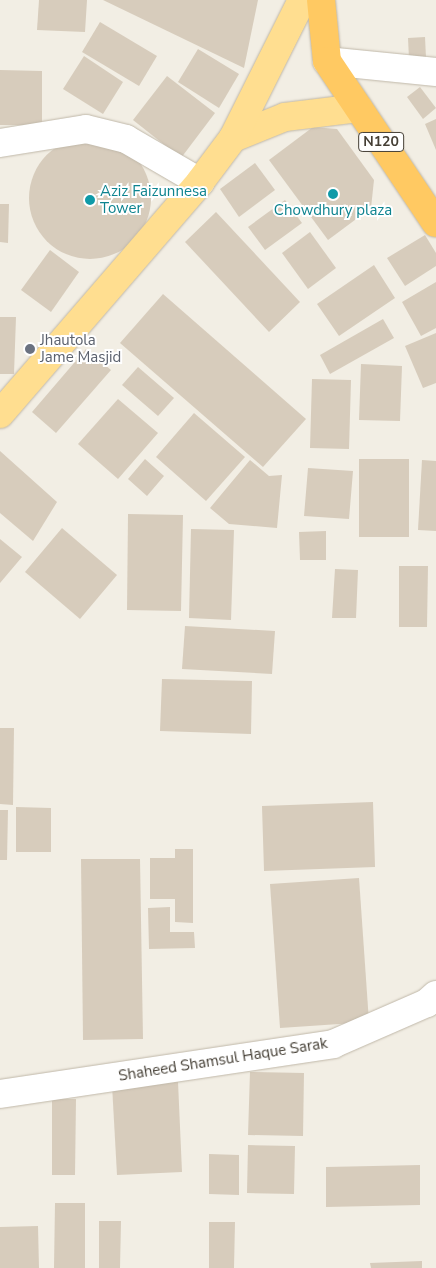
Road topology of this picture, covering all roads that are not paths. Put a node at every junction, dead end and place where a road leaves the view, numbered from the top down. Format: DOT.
graph roads {
  1 [pos="302,0"];
  2 [pos="322,0"];
  3 [pos="327,61"];
  4 [pos="436,72"];
  5 [pos="358,108"];
  6 [pos="233,138"];
  7 [pos="0,143"];
  8 [pos="200,182"];
  9 [pos="436,223"];
  10 [pos="0,414"];
  11 [pos="436,995"];
  12 [pos="0,1094"];
  1 -- 6 [label="main road"];
  2 -- 3 [label="highway, N120"];
  3 -- 4 [label="street"];
  3 -- 5 [label="highway, N120"];
  5 -- 6 [label="main road"];
  5 -- 9 [label="highway, N120"];
  6 -- 8 [label="main road"];
  7 -- 8 [label="street"];
  8 -- 10 [label="main road"];
  11 -- 12 [label="street, Shaheed Shamsul Haque Sarak"];
}
